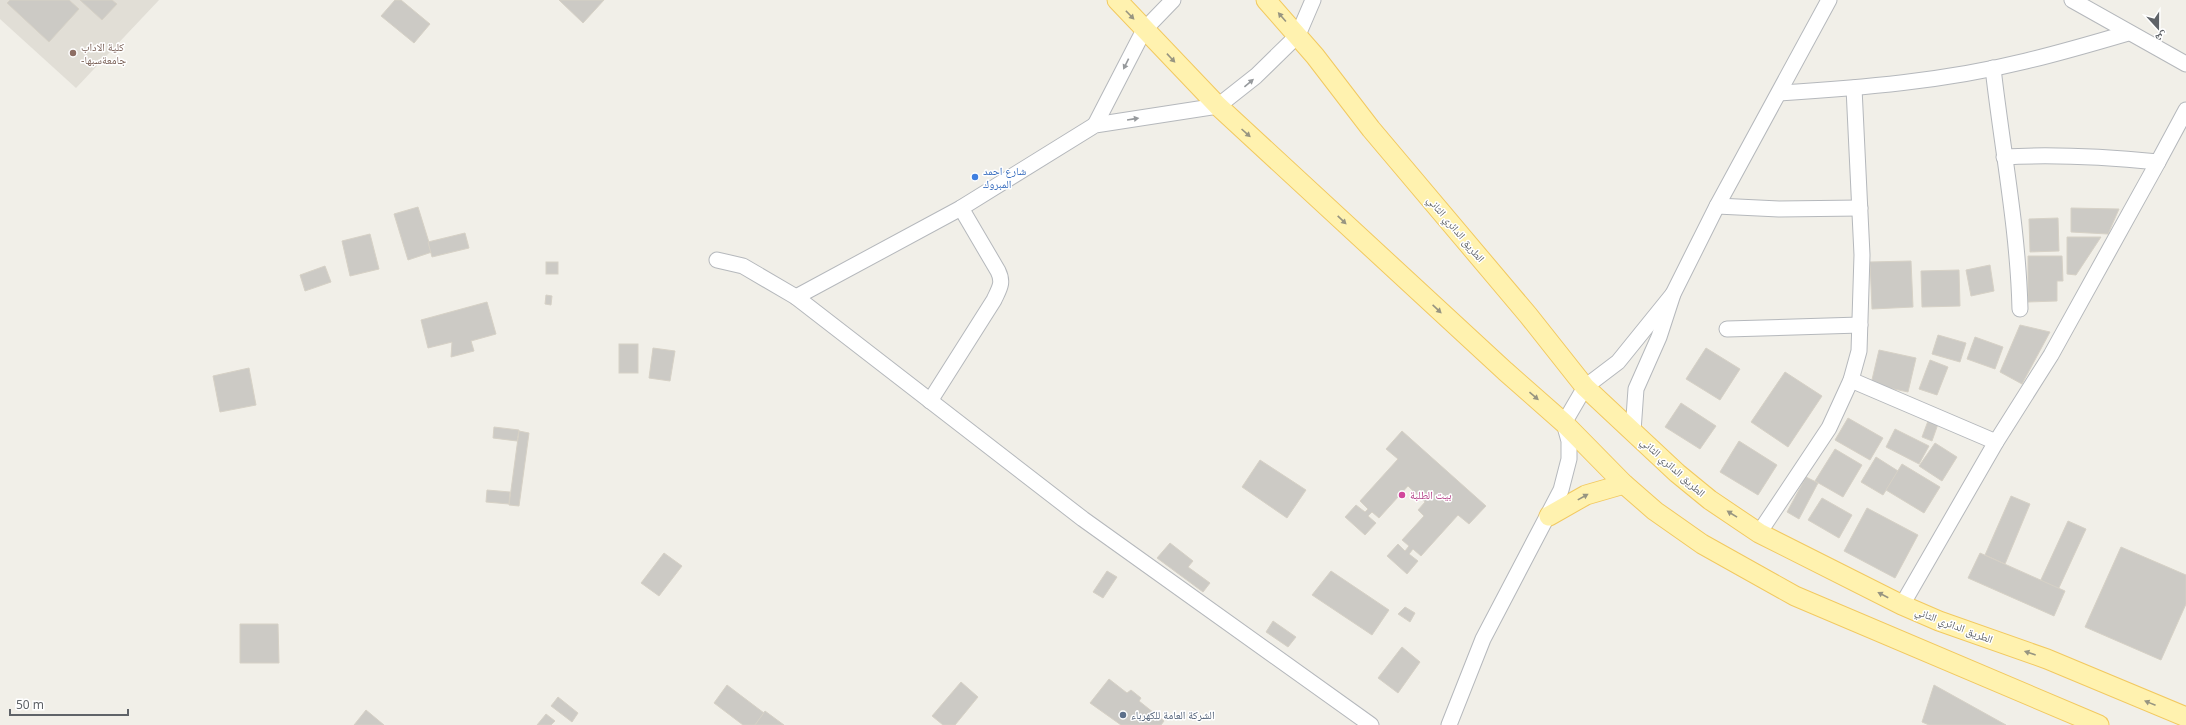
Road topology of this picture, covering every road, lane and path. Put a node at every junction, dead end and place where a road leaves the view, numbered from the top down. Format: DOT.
graph roads {
  1 [pos="1117,0"];
  2 [pos="1173,0"];
  3 [pos="1266,0"];
  4 [pos="1313,0"];
  5 [pos="1829,0"];
  6 [pos="2072,0"];
  7 [pos="1144,30"];
  8 [pos="2128,33"];
  9 [pos="1298,35"];
  10 [pos="2186,64"];
  11 [pos="1993,68"];
  12 [pos="1854,88"];
  13 [pos="1779,93"];
  14 [pos="1218,106"];
  15 [pos="2186,110"];
  16 [pos="1095,125"];
  17 [pos="2004,157"];
  18 [pos="2158,162"];
  19 [pos="1718,206"];
  20 [pos="961,208"];
  21 [pos="1860,208"];
  22 [pos="716,260"];
  23 [pos="1673,294"];
  24 [pos="796,297"];
  25 [pos="2020,309"];
  26 [pos="1860,325"];
  27 [pos="1727,329"];
  28 [pos="1851,380"];
  29 [pos="1585,387"];
  30 [pos="930,401"];
  31 [pos="1564,422"];
  32 [pos="1633,431"];
  33 [pos="1996,442"];
  34 [pos="1624,484"];
  35 [pos="1549,516"];
  36 [pos="1759,532"];
  37 [pos="1902,605"];
  38 [pos="2185,717"];
  39 [pos="1371,725"];
  40 [pos="1449,725"];
  41 [pos="2099,725"];
  1 -- 7 [label="main road, one-way"];
  2 -- 7 [label="street"];
  9 -- 3 [label="main road, الطريق الدائري الثاني, one-way"];
  4 -- 9 [label="street"];
  5 -- 13 [label="street"];
  6 -- 8 [label="street"];
  7 -- 14 [label="main road, one-way"];
  7 -- 16 [label="street, one-way"];
  8 -- 10 [label="street"];
  8 -- 11 [label="street"];
  14 -- 9 [label="street, one-way"];
  9 -- 29 [label="main road, الطريق الدائري الثاني"];
  11 -- 12 [label="street"];
  11 -- 17 [label="street"];
  12 -- 13 [label="street"];
  12 -- 21 [label="street"];
  13 -- 19 [label="street"];
  16 -- 14 [label="street, one-way"];
  14 -- 31 [label="main road, one-way"];
  15 -- 18 [label="street"];
  16 -- 20 [label="street"];
  17 -- 18 [label="street"];
  17 -- 25 [label="street"];
  18 -- 33 [label="street"];
  19 -- 21 [label="street"];
  19 -- 23 [label="street"];
  20 -- 24 [label="street"];
  20 -- 30 [label="street"];
  21 -- 26 [label="street"];
  22 -- 24 [label="street"];
  23 -- 29 [label="street"];
  23 -- 32 [label="street"];
  24 -- 30 [label="street"];
  26 -- 27 [label="street"];
  26 -- 28 [label="street"];
  28 -- 33 [label="street"];
  28 -- 36 [label="street"];
  29 -- 31 [label="street"];
  29 -- 32 [label="main road, الطريق الدائري الثاني"];
  30 -- 39 [label="street"];
  31 -- 34 [label="main road"];
  31 -- 35 [label="street"];
  36 -- 32 [label="main road, الطريق الدائري الثاني, one-way"];
  33 -- 37 [label="street"];
  35 -- 34 [label="main road, one-way"];
  34 -- 41 [label="main road"];
  35 -- 40 [label="street"];
  37 -- 36 [label="main road, الطريق الدائري الثاني, one-way"];
  38 -- 37 [label="main road, الطريق الدائري الثاني, one-way"];
}
